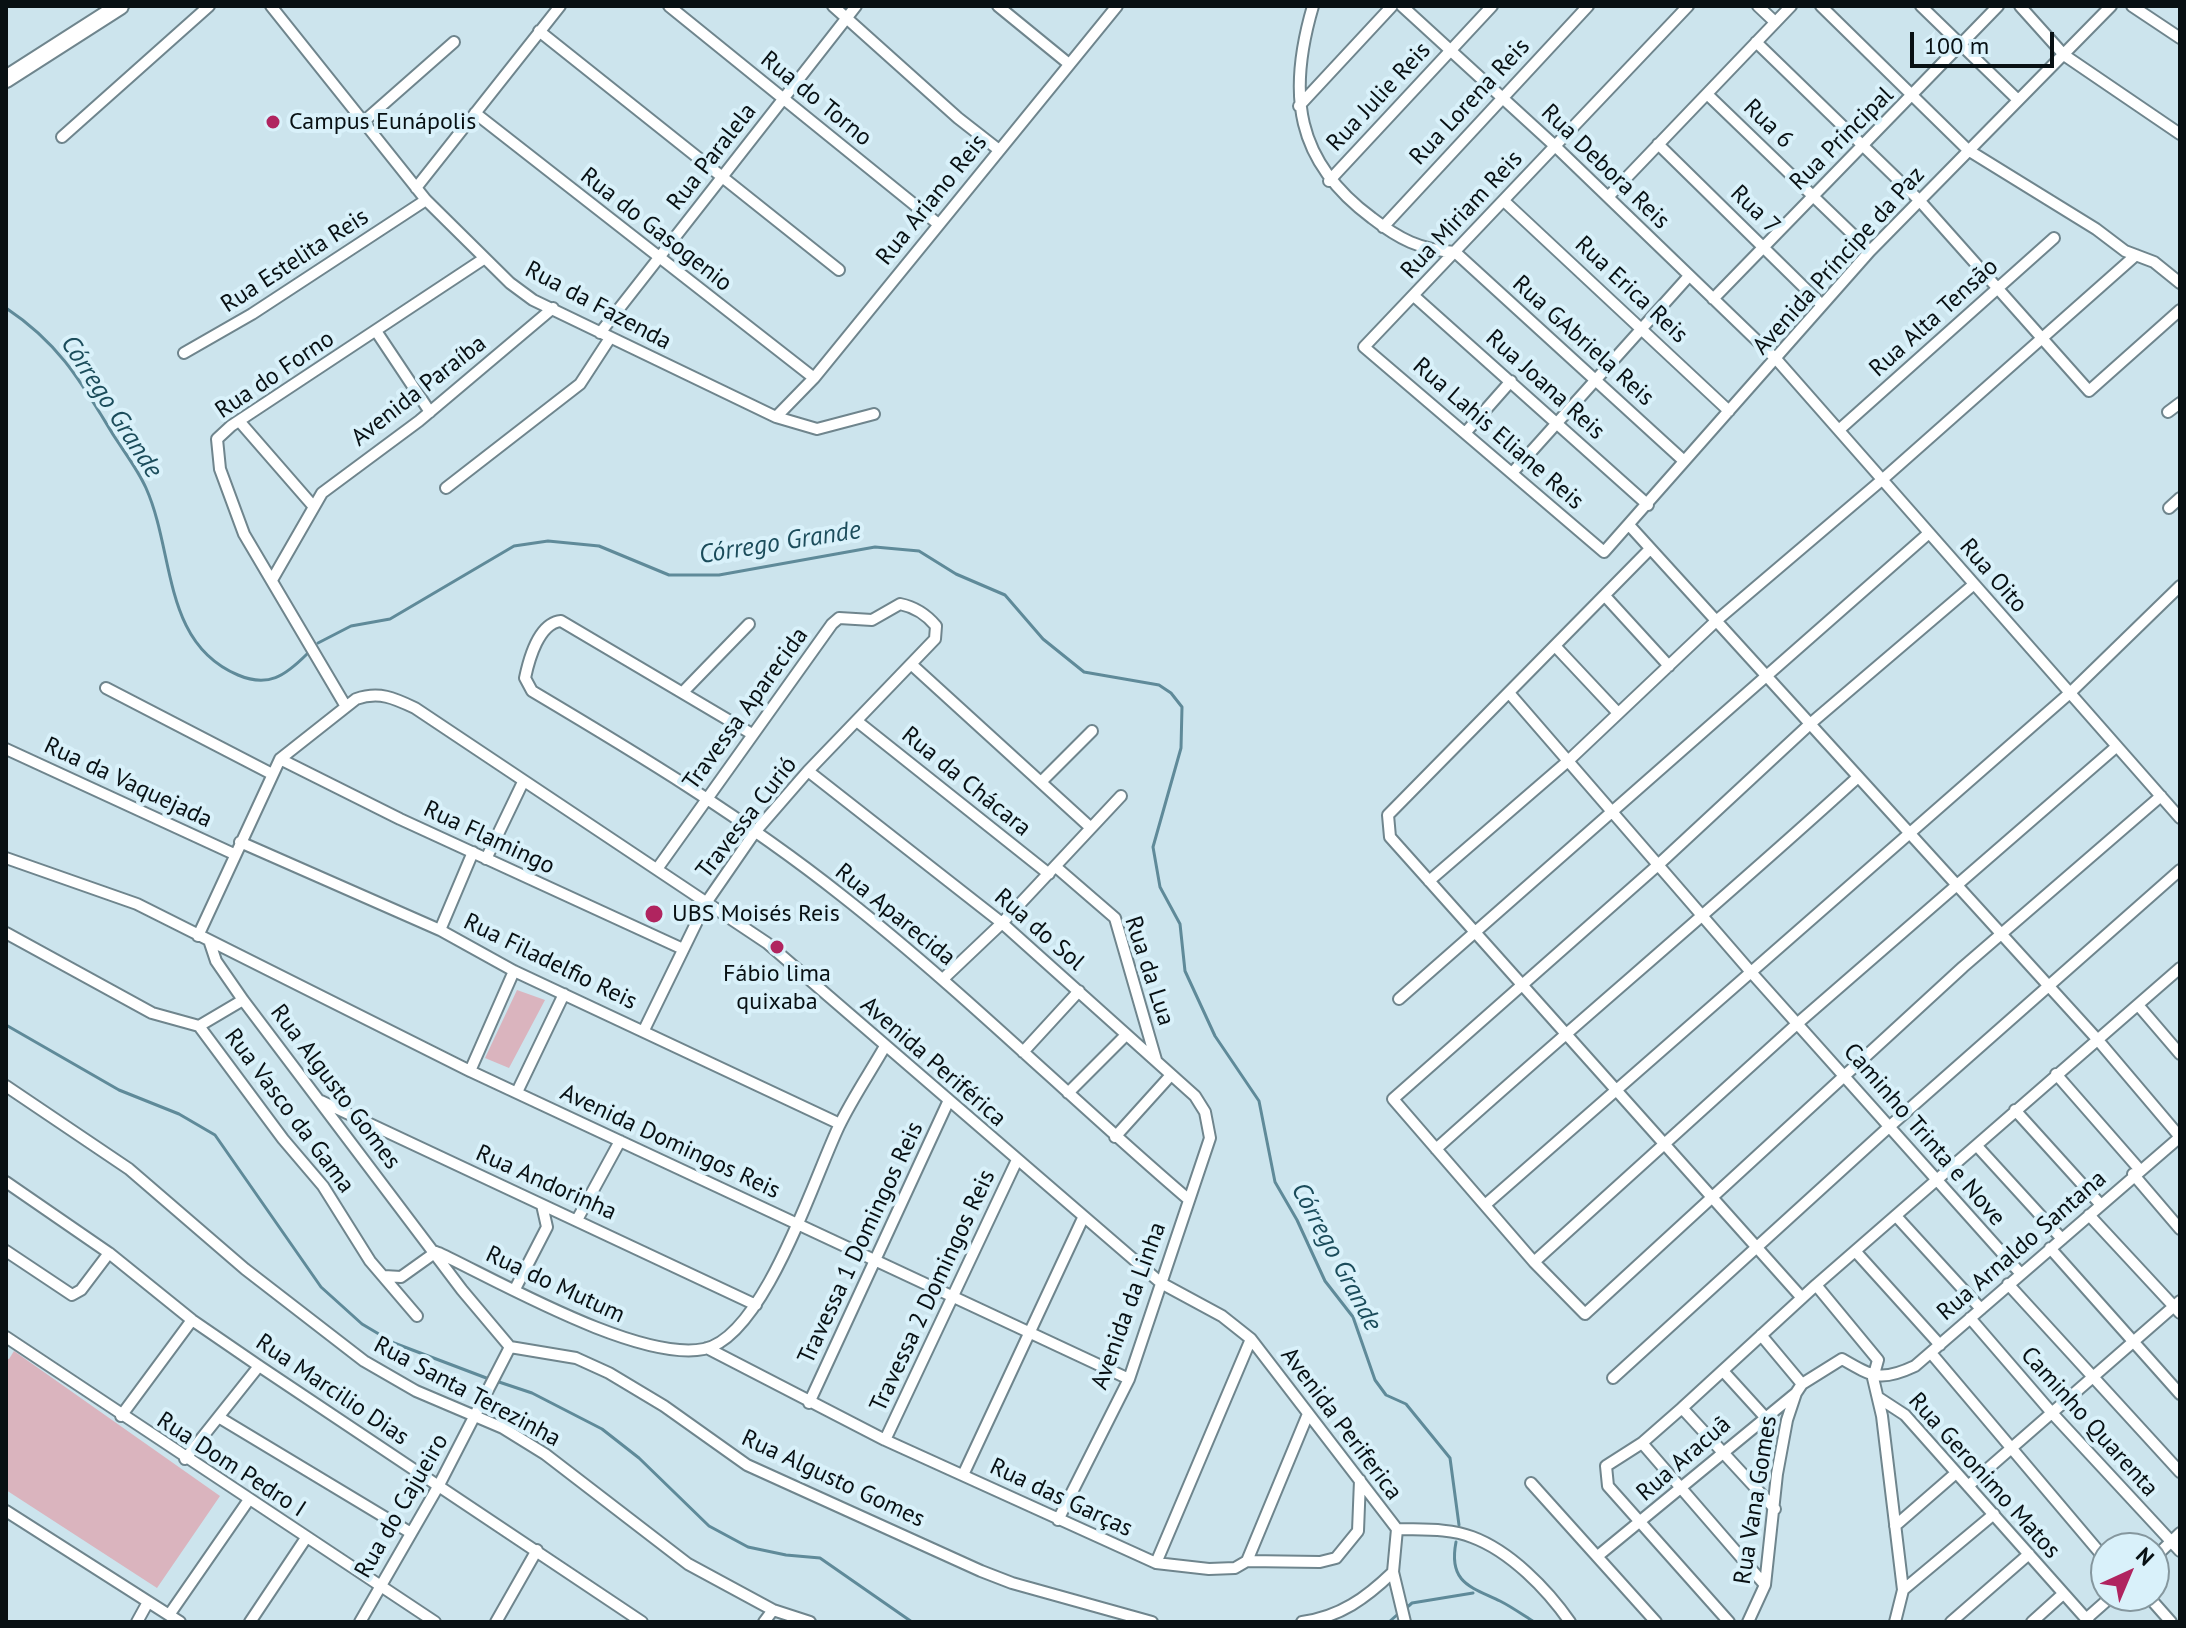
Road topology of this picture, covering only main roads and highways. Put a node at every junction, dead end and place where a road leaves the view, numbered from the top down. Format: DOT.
graph roads {
  1 [pos="120,6"];
  2 [pos="6,79"];
  1 -- 2 [label="highway"];
}
